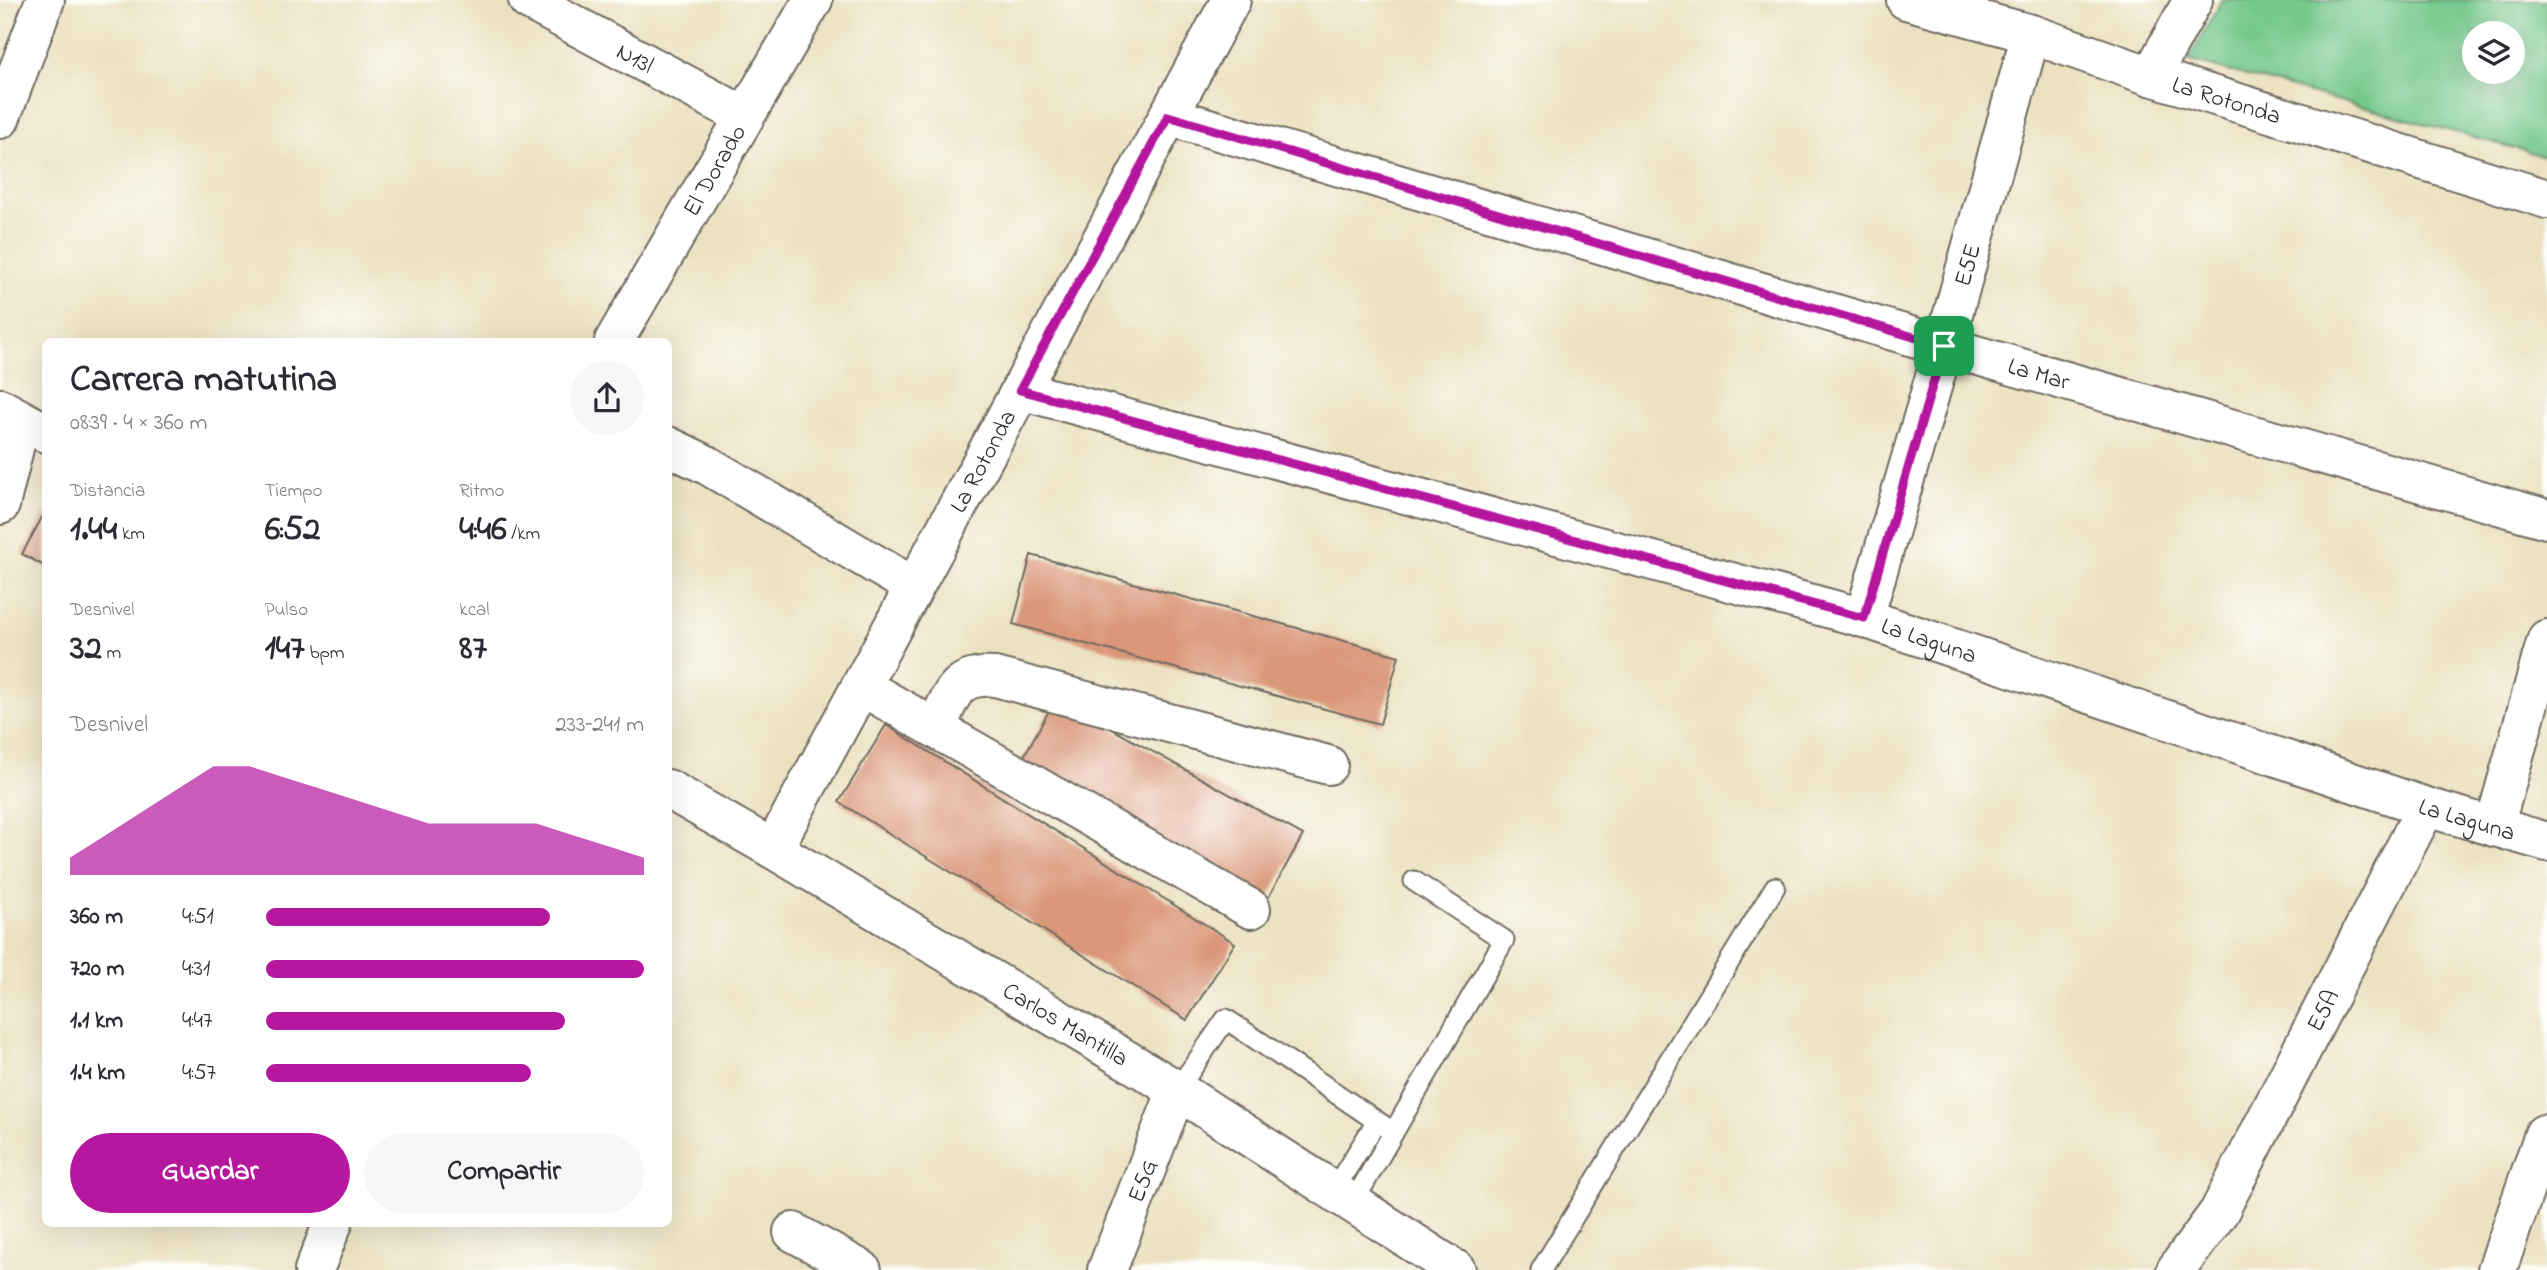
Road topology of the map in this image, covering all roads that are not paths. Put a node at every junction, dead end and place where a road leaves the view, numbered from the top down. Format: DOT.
graph roads {
  1 [pos="46,0"];
  2 [pos="528,0"];
  3 [pos="813,0"];
  4 [pos="1231,0"];
  5 [pos="1906,0"];
  6 [pos="2193,0"];
  7 [pos="2031,34"];
  8 [pos="2151,76"];
  9 [pos="744,116"];
  10 [pos="1168,116"];
  11 [pos="0,119"];
  12 [pos="2547,199"];
  13 [pos="616,338"];
  14 [pos="1944,346"];
  15 [pos="1020,390"];
  16 [pos="22,421"];
  17 [pos="672,448"];
  18 [pos="0,505"];
  19 [pos="2547,519"];
  20 [pos="914,587"];
  21 [pos="1864,618"];
  22 [pos="2547,639"];
  23 [pos="860,686"];
  24 [pos="936,728"];
  25 [pos="1328,765"];
  26 [pos="672,791"];
  27 [pos="2426,807"];
  28 [pos="2494,827"];
  29 [pos="2547,842"];
  30 [pos="774,849"];
  31 [pos="1414,881"];
  32 [pos="1775,887"];
  33 [pos="1251,909"];
  34 [pos="1177,1090"];
  35 [pos="1385,1127"];
  36 [pos="2546,1135"];
  37 [pos="1343,1197"];
  38 [pos="2219,1212"];
  39 [pos="331,1227"];
  40 [pos="793,1232"];
  41 [pos="314,1270"];
  42 [pos="862,1270"];
  43 [pos="1107,1270"];
  44 [pos="1456,1270"];
  45 [pos="1541,1270"];
  46 [pos="2176,1270"];
  47 [pos="2201,1270"];
  48 [pos="2497,1270"];
  1 -- 11 [label="street"];
  2 -- 9 [label="street, N13l"];
  3 -- 9 [label="street, El Dorado"];
  4 -- 10 [label="street, La Rotonda"];
  5 -- 7 [label="street, La Rotonda"];
  6 -- 8 [label="street"];
  7 -- 8 [label="street, La Rotonda"];
  7 -- 14 [label="street, E5E"];
  8 -- 12 [label="street, La Rotonda"];
  9 -- 13 [label="street, El Dorado"];
  10 -- 14 [label="street, La Mar"];
  10 -- 15 [label="street, La Rotonda"];
  14 -- 19 [label="street, La Mar"];
  14 -- 21 [label="street, E5E"];
  15 -- 20 [label="street, La Rotonda"];
  15 -- 21 [label="street, La Laguna"];
  16 -- 18 [label="street"];
  17 -- 20 [label="street"];
  20 -- 23 [label="street, La Rotonda"];
  21 -- 27 [label="street, La Laguna"];
  22 -- 28 [label="street"];
  23 -- 24 [label="street"];
  23 -- 30 [label="street, La Rotonda"];
  24 -- 25 [label="street"];
  24 -- 33 [label="street"];
  26 -- 30 [label="street, Carlos Mantilla"];
  27 -- 28 [label="street, La Laguna"];
  27 -- 38 [label="street, E5A"];
  28 -- 29 [label="street, La Laguna"];
  30 -- 34 [label="street, Carlos Mantilla"];
  31 -- 35 [label="lane"];
  32 -- 45 [label="lane"];
  34 -- 35 [label="lane"];
  34 -- 37 [label="street, Carlos Mantilla"];
  34 -- 43 [label="street, E5G"];
  35 -- 37 [label="lane"];
  36 -- 48 [label="street"];
  37 -- 44 [label="street, Carlos Mantilla"];
  38 -- 46 [label="street, E5A"];
  38 -- 47 [label="street, E5A"];
  39 -- 41 [label="street"];
  40 -- 42 [label="street"];
}
